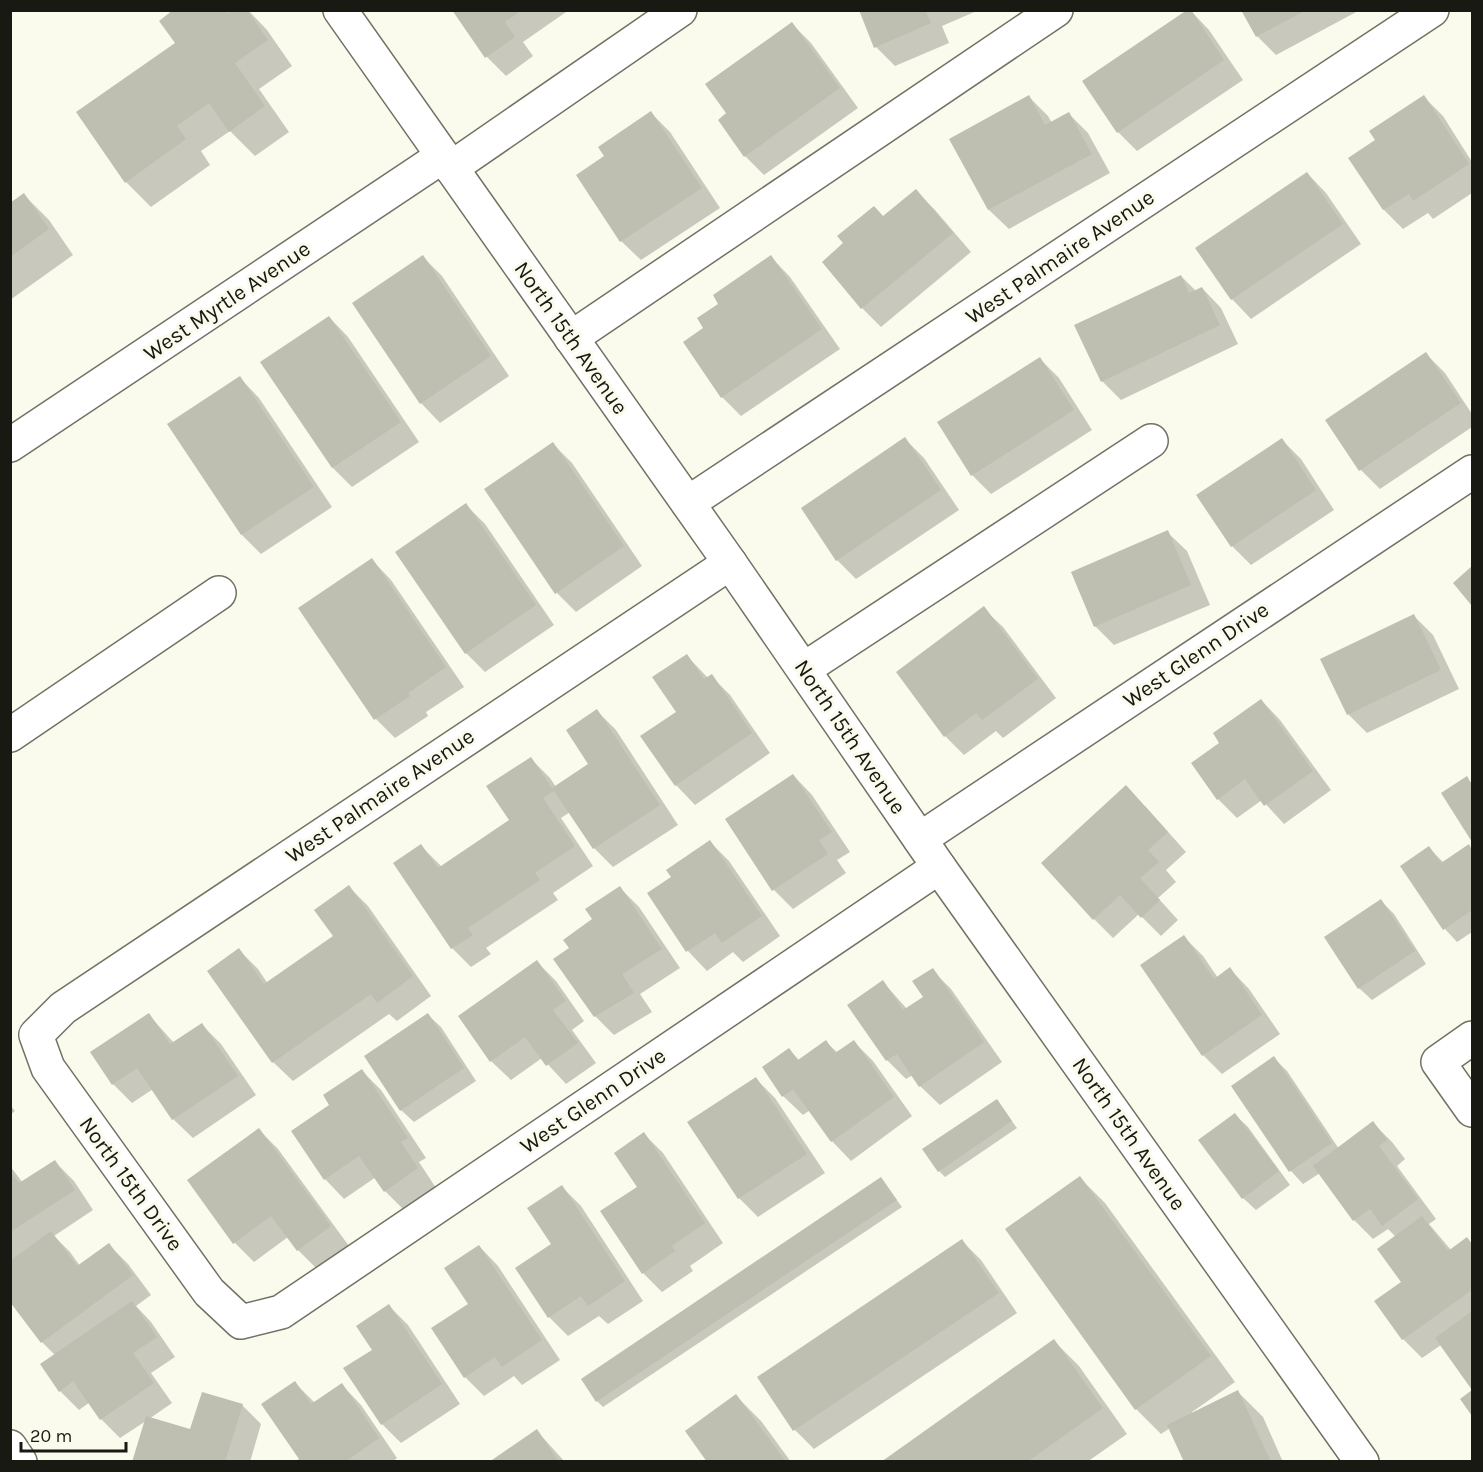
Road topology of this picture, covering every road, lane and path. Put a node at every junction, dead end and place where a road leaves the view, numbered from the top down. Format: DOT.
graph roads {
  1 [pos="340,10"];
  2 [pos="680,10"];
  3 [pos="1056,10"];
  4 [pos="1432,10"];
  5 [pos="447,162"];
  6 [pos="571,338"];
  7 [pos="1151,441"];
  8 [pos="10,445"];
  9 [pos="1473,472"];
  10 [pos="688,503"];
  11 [pos="730,563"];
  12 [pos="219,593"];
  13 [pos="804,669"];
  14 [pos="10,735"];
  15 [pos="920,839"];
  16 [pos="939,867"];
  17 [pos="36,1035"];
  18 [pos="1473,1038"];
  19 [pos="1473,1110"];
  20 [pos="241,1322"];
  21 [pos="10,1447"];
  22 [pos="20,1461"];
  23 [pos="1362,1461"];
  1 -- 5 [label="street, North 15th Avenue"];
  2 -- 5 [label="street, West Myrtle Avenue"];
  3 -- 6 [label="street"];
  4 -- 10 [label="street, West Palmaire Avenue"];
  5 -- 6 [label="street, North 15th Avenue"];
  5 -- 8 [label="street, West Myrtle Avenue"];
  6 -- 10 [label="street, North 15th Avenue"];
  7 -- 13 [label="street"];
  9 -- 15 [label="street, West Glenn Drive"];
  10 -- 11 [label="street, North 15th Avenue"];
  11 -- 13 [label="street, North 15th Avenue"];
  11 -- 17 [label="street, West Palmaire Avenue"];
  12 -- 14 [label="street"];
  13 -- 15 [label="street, North 15th Avenue"];
  15 -- 16 [label="street, North 15th Avenue"];
  16 -- 20 [label="street, West Glenn Drive"];
  16 -- 23 [label="street, North 15th Avenue"];
  17 -- 20 [label="street, North 15th Drive"];
  18 -- 19 [label="street"];
  21 -- 22 [label="street"];
}
